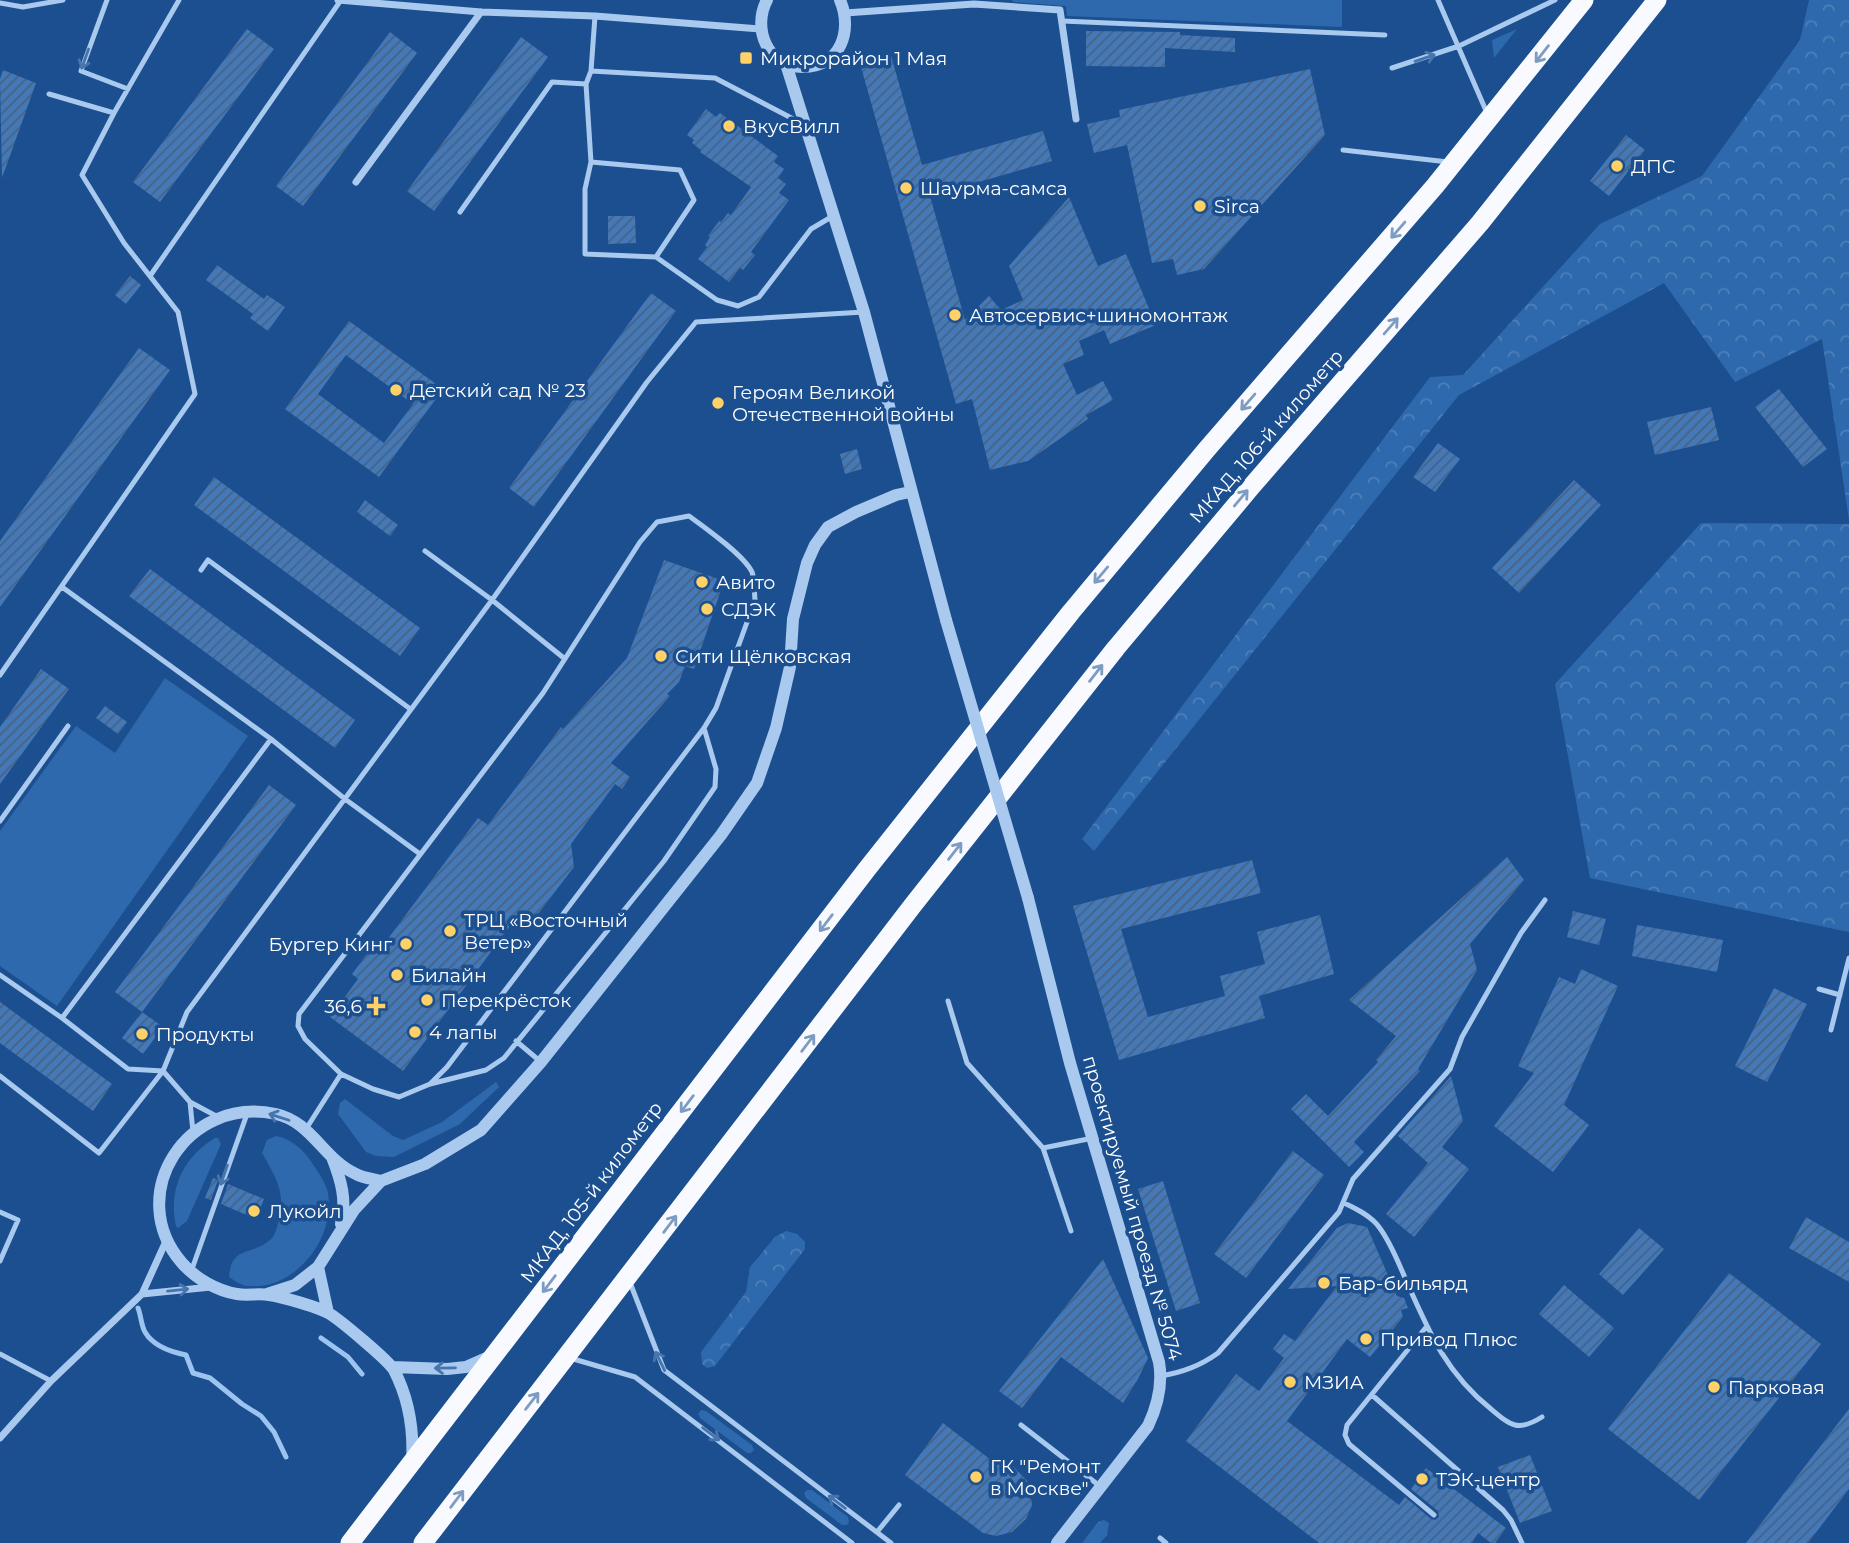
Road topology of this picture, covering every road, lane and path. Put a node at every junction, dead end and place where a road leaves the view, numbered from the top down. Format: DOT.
graph roads {
  1 [pos="63,0"];
  2 [pos="107,0"];
  3 [pos="179,0"];
  4 [pos="340,0"];
  5 [pos="767,0"];
  6 [pos="840,0"];
  7 [pos="1438,0"];
  8 [pos="1555,0"];
  9 [pos="1584,0"];
  10 [pos="1657,0"];
  11 [pos="976,2"];
  12 [pos="0,4"];
  13 [pos="915,4"];
  14 [pos="481,12"];
  15 [pos="845,13"];
  16 [pos="595,16"];
  17 [pos="1062,21"];
  18 [pos="760,29"];
  19 [pos="1385,35"];
  20 [pos="1459,46"];
  21 [pos="786,64"];
  22 [pos="1392,68"];
  23 [pos="591,71"];
  24 [pos="586,84"];
  25 [pos="128,89"];
  26 [pos="49,94"];
  27 [pos="114,113"];
  28 [pos="1076,119"];
  29 [pos="1490,119"];
  30 [pos="804,126"];
  31 [pos="1343,150"];
  32 [pos="591,162"];
  33 [pos="1454,162"];
  34 [pos="356,182"];
  35 [pos="460,212"];
  36 [pos="833,216"];
  37 [pos="656,257"];
  38 [pos="150,276"];
  39 [pos="864,312"];
  40 [pos="910,492"];
  41 [pos="425,551"];
  42 [pos="201,570"];
  43 [pos="62,587"];
  44 [pos="492,600"];
  45 [pos="0,657"];
  46 [pos="565,659"];
  47 [pos="8,663"];
  48 [pos="0,675"];
  49 [pos="409,708"];
  50 [pos="68,726"];
  51 [pos="704,728"];
  52 [pos="271,738"];
  53 [pos="345,799"];
  54 [pos="0,821"];
  55 [pos="420,854"];
  56 [pos="867,869"];
  57 [pos="1545,900"];
  58 [pos="1849,958"];
  59 [pos="0,975"];
  60 [pos="1846,984"];
  61 [pos="1819,989"];
  62 [pos="1840,995"];
  63 [pos="948,1001"];
  64 [pos="62,1018"];
  65 [pos="1831,1030"];
  66 [pos="516,1041"];
  67 [pos="541,1062"];
  68 [pos="163,1071"];
  69 [pos="341,1074"];
  70 [pos="0,1076"];
  71 [pos="430,1084"];
  72 [pos="190,1102"];
  73 [pos="248,1111"];
  74 [pos="218,1117"];
  75 [pos="306,1129"];
  76 [pos="193,1132"];
  77 [pos="1093,1138"];
  78 [pos="1042,1148"];
  79 [pos="332,1157"];
  80 [pos="382,1181"];
  81 [pos="1344,1203"];
  82 [pos="0,1212"];
  83 [pos="1071,1231"];
  84 [pos="167,1239"];
  85 [pos="337,1239"];
  86 [pos="0,1261"];
  87 [pos="318,1267"];
  88 [pos="191,1271"];
  89 [pos="628,1278"];
  90 [pos="215,1287"];
  91 [pos="142,1294"];
  92 [pos="267,1294"];
  93 [pos="328,1312"];
  94 [pos="1427,1326"];
  95 [pos="0,1354"];
  96 [pos="494,1355"];
  97 [pos="567,1357"];
  98 [pos="393,1367"];
  99 [pos="1161,1376"];
  100 [pos="51,1381"];
  101 [pos="1372,1395"];
  102 [pos="1542,1417"];
  103 [pos="1021,1425"];
  104 [pos="0,1438"];
  105 [pos="412,1462"];
  106 [pos="1101,1487"];
  107 [pos="899,1505"];
  108 [pos="1434,1515"];
  109 [pos="877,1532"];
  110 [pos="1160,1538"];
  111 [pos="350,1543"];
  112 [pos="423,1543"];
  113 [pos="852,1543"];
  114 [pos="891,1543"];
  115 [pos="1057,1543"];
  116 [pos="1166,1543"];
  117 [pos="1522,1543"];
  1 -- 12 [label="lane"];
  2 -- 25 [label="lane, one-way"];
  3 -- 25 [label="lane"];
  4 -- 14 [label="street"];
  4 -- 38 [label="lane"];
  5 -- 18 [label="street"];
  6 -- 15 [label="street"];
  7 -- 20 [label="lane"];
  8 -- 20 [label="lane"];
  9 -- 29 [label="highway, МКАД, 106-й километр, one-way"];
  89 -- 10 [label="highway, МКАД, 106-й километр, one-way"];
  11 -- 13 [label="street"];
  11 -- 17 [label="street"];
  13 -- 15 [label="street"];
  14 -- 16 [label="street"];
  14 -- 34 [label="street"];
  15 -- 21 [label="street"];
  16 -- 18 [label="street"];
  16 -- 23 [label="lane"];
  17 -- 19 [label="lane"];
  17 -- 28 [label="street"];
  18 -- 21 [label="street"];
  22 -- 20 [label="lane, one-way"];
  20 -- 29 [label="lane"];
  21 -- 30 [label="street, проектируемый проезд № 5074"];
  23 -- 24 [label="lane"];
  23 -- 30 [label="lane"];
  24 -- 32 [label="lane"];
  24 -- 35 [label="lane"];
  25 -- 27 [label="lane"];
  26 -- 27 [label="lane"];
  27 -- 38 [label="lane"];
  29 -- 33 [label="highway, МКАД, 106-й километр"];
  30 -- 36 [label="street, проектируемый проезд № 5074"];
  31 -- 33 [label="lane"];
  32 -- 37 [label="lane"];
  32 -- 37 [label="lane"];
  33 -- 56 [label="highway, МКАД, 106-й километр, one-way"];
  36 -- 37 [label="lane"];
  36 -- 39 [label="street, проектируемый проезд № 5074"];
  38 -- 43 [label="lane"];
  39 -- 40 [label="street, проектируемый проезд № 5074"];
  39 -- 44 [label="lane"];
  40 -- 67 [label="street"];
  40 -- 77 [label="street, проектируемый проезд № 5074, bridge"];
  41 -- 44 [label="lane"];
  42 -- 49 [label="lane"];
  43 -- 47 [label="lane"];
  43 -- 52 [label="lane"];
  44 -- 46 [label="lane"];
  44 -- 49 [label="lane"];
  45 -- 47 [label="lane"];
  46 -- 51 [label="lane"];
  46 -- 55 [label="lane"];
  47 -- 48 [label="lane"];
  49 -- 53 [label="lane"];
  50 -- 54 [label="lane"];
  51 -- 66 [label="lane"];
  51 -- 71 [label="lane"];
  52 -- 53 [label="lane"];
  52 -- 64 [label="lane"];
  53 -- 55 [label="lane"];
  53 -- 68 [label="lane"];
  55 -- 69 [label="lane"];
  56 -- 96 [label="highway, МКАД, 105-й километр, one-way"];
  57 -- 81 [label="lane"];
  58 -- 60 [label="lane"];
  59 -- 64 [label="lane"];
  60 -- 62 [label="lane"];
  61 -- 62 [label="lane"];
  62 -- 65 [label="lane"];
  63 -- 78 [label="lane"];
  64 -- 68 [label="lane"];
  66 -- 67 [label="lane"];
  66 -- 71 [label="lane"];
  67 -- 80 [label="street"];
  68 -- 70 [label="lane"];
  68 -- 72 [label="lane"];
  69 -- 71 [label="lane"];
  69 -- 75 [label="lane"];
  72 -- 74 [label="lane"];
  72 -- 76 [label="lane"];
  73 -- 74 [label="street"];
  75 -- 73 [label="street, one-way"];
  73 -- 88 [label="lane, one-way"];
  74 -- 76 [label="street"];
  75 -- 79 [label="street"];
  76 -- 84 [label="street"];
  77 -- 78 [label="lane"];
  77 -- 99 [label="street, проектируемый проезд № 5074"];
  78 -- 83 [label="lane"];
  79 -- 80 [label="street"];
  79 -- 85 [label="street"];
  80 -- 85 [label="street"];
  81 -- 94 [label="lane"];
  81 -- 99 [label="lane"];
  82 -- 86 [label="lane"];
  84 -- 88 [label="street"];
  84 -- 91 [label="street"];
  85 -- 87 [label="street"];
  87 -- 92 [label="street"];
  87 -- 93 [label="street"];
  88 -- 90 [label="street"];
  89 -- 97 [label="highway"];
  109 -- 89 [label="lane, one-way"];
  91 -- 90 [label="street, one-way"];
  90 -- 92 [label="street"];
  91 -- 100 [label="street"];
  92 -- 93 [label="street"];
  93 -- 98 [label="street"];
  94 -- 101 [label="lane"];
  94 -- 102 [label="lane"];
  95 -- 100 [label="lane"];
  96 -- 98 [label="street, one-way"];
  96 -- 105 [label="highway, МКАД, 105-й километр"];
  112 -- 97 [label="highway, one-way"];
  97 -- 113 [label="lane, one-way"];
  98 -- 105 [label="street"];
  99 -- 106 [label="street, проектируемый проезд № 5074"];
  100 -- 104 [label="street"];
  101 -- 108 [label="lane"];
  101 -- 117 [label="lane"];
  103 -- 106 [label="lane"];
  105 -- 111 [label="highway, МКАД, 105-й километр"];
  106 -- 115 [label="street, проектируемый проезд № 5074"];
  107 -- 109 [label="lane"];
  109 -- 114 [label="lane"];
  110 -- 116 [label="lane"];
}
